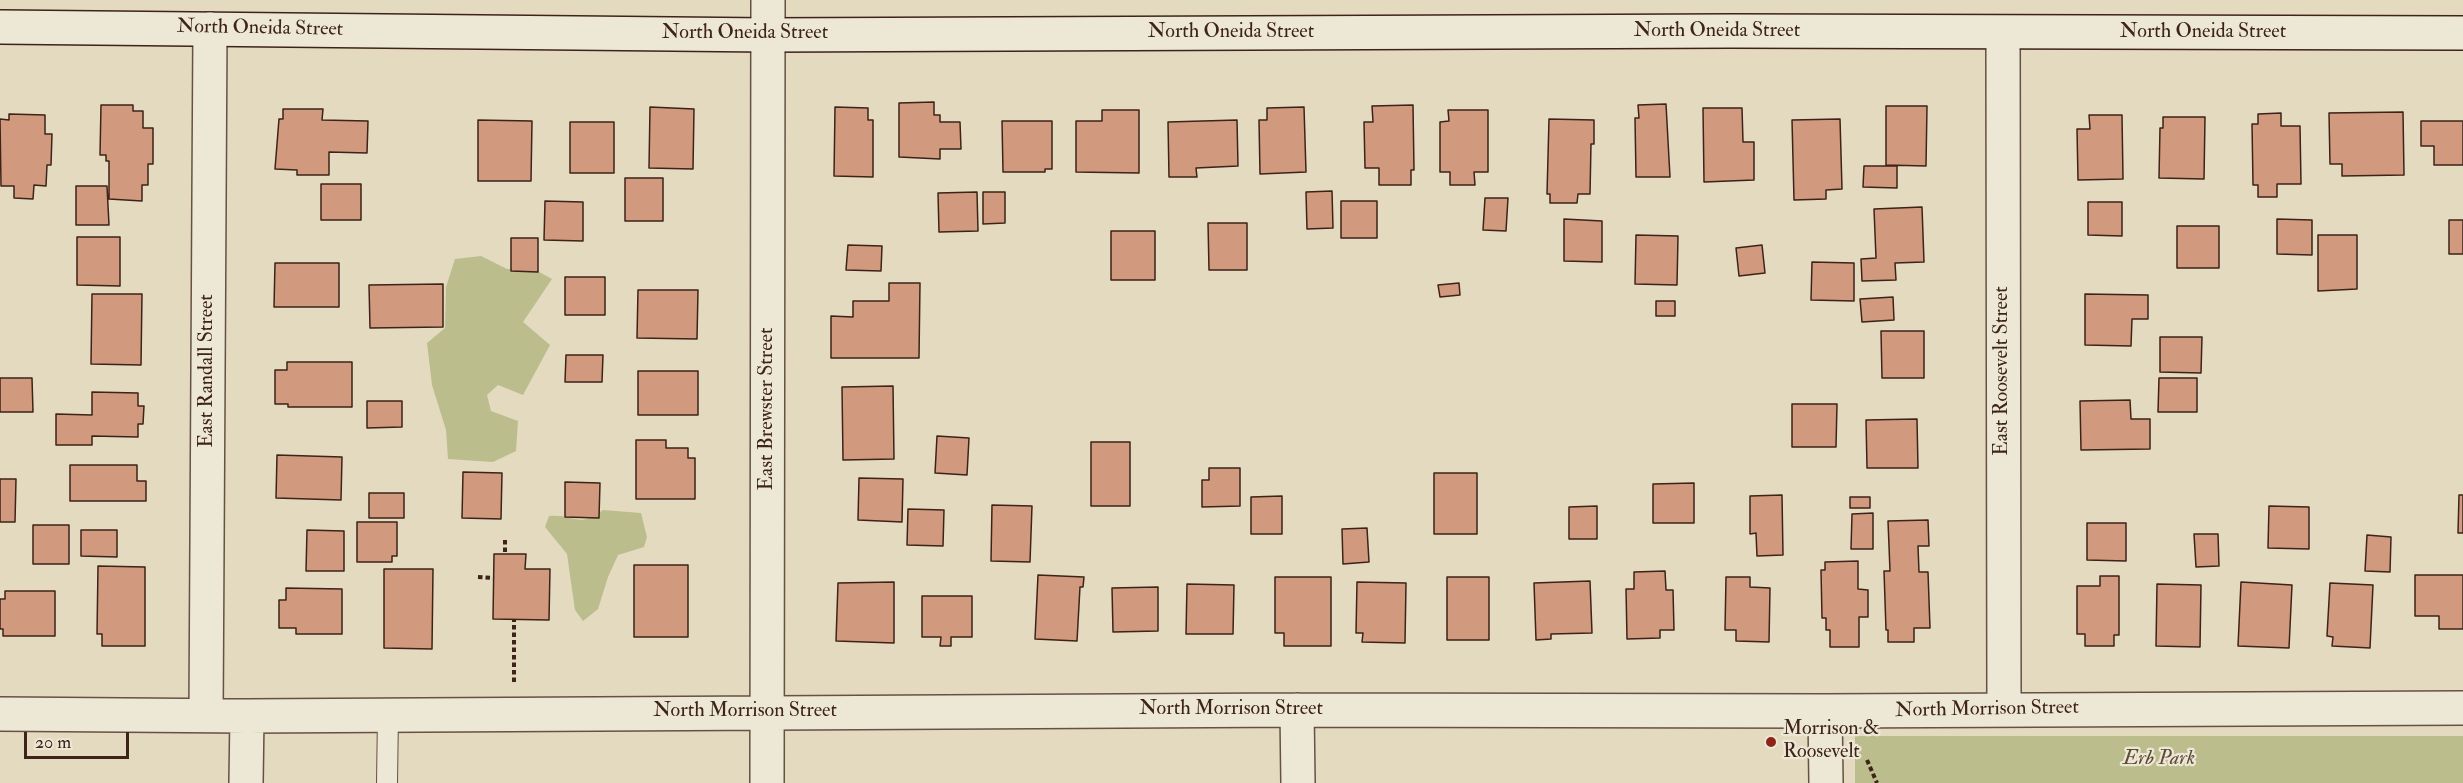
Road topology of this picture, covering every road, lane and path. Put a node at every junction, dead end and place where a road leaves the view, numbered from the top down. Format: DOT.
graph roads {
  1 [pos="768,0"];
  2 [pos="0,27"];
  3 [pos="210,29"];
  4 [pos="2003,33"];
  5 [pos="2463,33"];
  6 [pos="768,35"];
  7 [pos="505,540"];
  8 [pos="505,554"];
  9 [pos="478,577"];
  10 [pos="494,578"];
  11 [pos="514,620"];
  12 [pos="2463,708"];
  13 [pos="2004,709"];
  14 [pos="1297,710"];
  15 [pos="1825,711"];
  16 [pos="767,712"];
  17 [pos="0,714"];
  18 [pos="206,714"];
  19 [pos="387,714"];
  20 [pos="514,714"];
  21 [pos="247,716"];
  22 [pos="1867,760"];
  23 [pos="246,783"];
  24 [pos="387,783"];
  25 [pos="766,783"];
  26 [pos="1298,783"];
  27 [pos="1826,783"];
  28 [pos="1877,783"];
  1 -- 6 [label="street, East Brewster Street"];
  2 -- 3 [label="street, North Oneida Street"];
  3 -- 6 [label="street, North Oneida Street"];
  3 -- 18 [label="street, East Randall Street"];
  4 -- 5 [label="street, North Oneida Street"];
  4 -- 6 [label="street, North Oneida Street"];
  4 -- 13 [label="street, East Roosevelt Street"];
  6 -- 16 [label="street, East Brewster Street"];
  7 -- 8 [label="path"];
  9 -- 10 [label="path"];
  11 -- 20 [label="path"];
  12 -- 13 [label="street, North Morrison Street"];
  13 -- 15 [label="street, North Morrison Street"];
  14 -- 15 [label="street, North Morrison Street"];
  14 -- 16 [label="street, North Morrison Street"];
  14 -- 26 [label="street"];
  15 -- 27 [label="street"];
  16 -- 20 [label="street, North Morrison Street"];
  16 -- 25 [label="street, East Brewster Street"];
  17 -- 18 [label="street, North Morrison Street"];
  18 -- 21 [label="street, North Morrison Street"];
  19 -- 20 [label="street, North Morrison Street"];
  19 -- 21 [label="street, North Morrison Street"];
  19 -- 24 [label="lane"];
  21 -- 23 [label="street"];
  22 -- 28 [label="path"];
}
